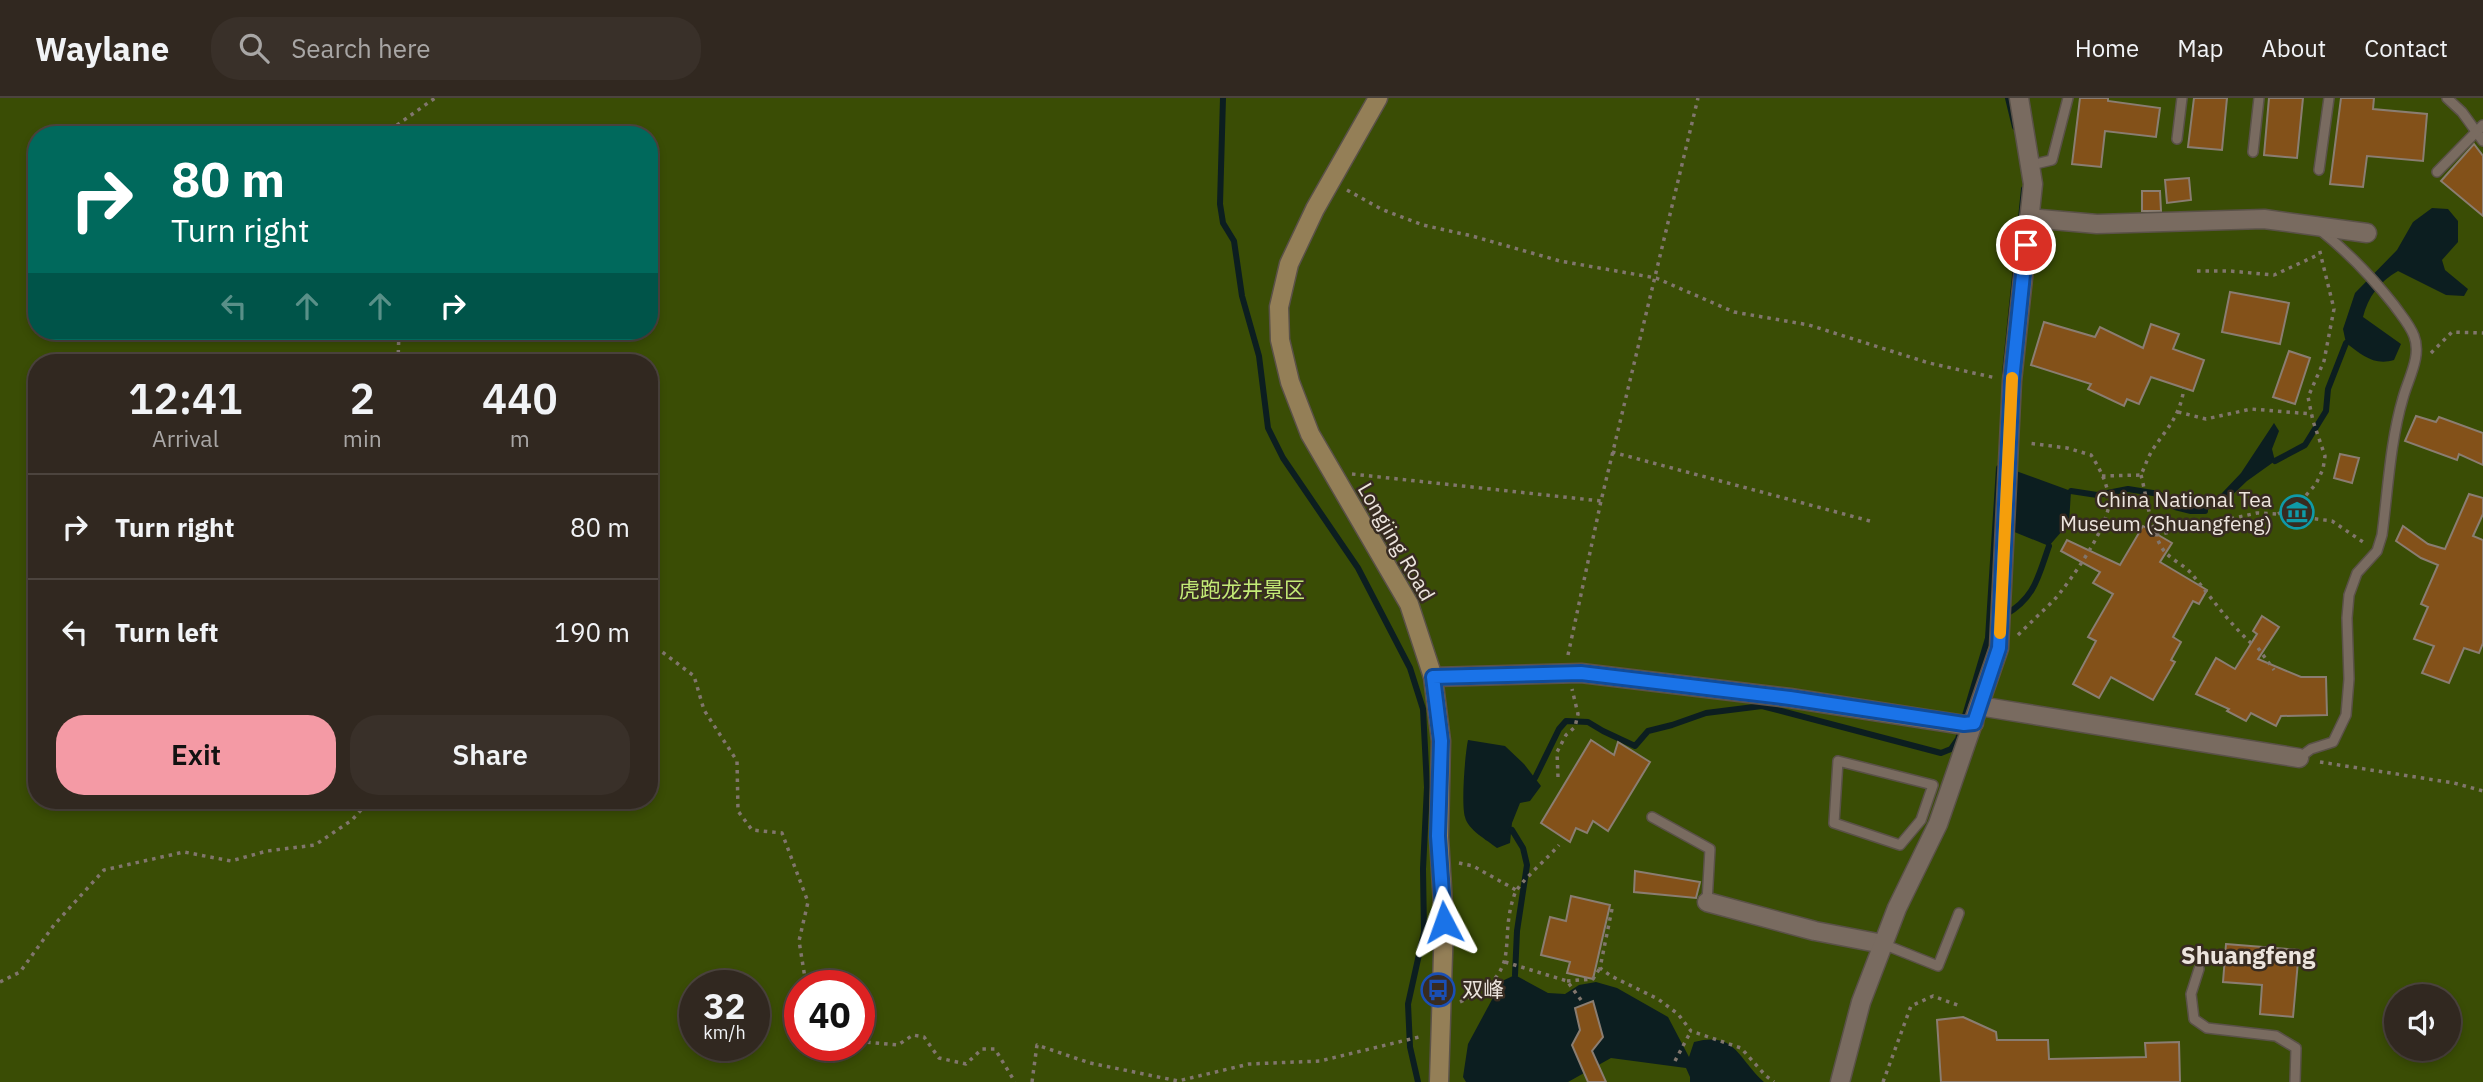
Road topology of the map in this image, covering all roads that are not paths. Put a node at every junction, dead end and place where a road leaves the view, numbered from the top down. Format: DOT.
graph roads {
  1 [pos="1378,98"];
  2 [pos="2019,98"];
  3 [pos="2068,98"];
  4 [pos="2182,98"];
  5 [pos="2259,98"];
  6 [pos="2329,98"];
  7 [pos="2447,98"];
  8 [pos="2479,128"];
  9 [pos="2177,139"];
  10 [pos="2483,141"];
  11 [pos="2253,152"];
  12 [pos="2031,165"];
  13 [pos="2319,170"];
  14 [pos="2437,172"];
  15 [pos="2029,218"];
  16 [pos="2315,226"];
  17 [pos="2367,233"];
  18 [pos="1433,677"];
  19 [pos="1968,719"];
  20 [pos="2299,758"];
  21 [pos="1652,817"];
  22 [pos="1929,822"];
  23 [pos="1707,902"];
  24 [pos="1959,913"];
  25 [pos="1883,944"];
  26 [pos="2199,968"];
  27 [pos="1439,1082"];
  28 [pos="1840,1082"];
  29 [pos="2295,1082"];
  1 -- 18 [label="street, Longjing Road"];
  2 -- 12 [label="street"];
  3 -- 12 [label="lane"];
  4 -- 9 [label="lane"];
  5 -- 11 [label="lane"];
  6 -- 13 [label="lane"];
  7 -- 8 [label="lane"];
  8 -- 10 [label="lane"];
  8 -- 14 [label="lane"];
  12 -- 15 [label="street"];
  15 -- 16 [label="street"];
  15 -- 19 [label="street"];
  16 -- 17 [label="street"];
  16 -- 20 [label="lane"];
  18 -- 19 [label="street"];
  18 -- 27 [label="street, Longjing Road"];
  19 -- 20 [label="street"];
  19 -- 22 [label="street"];
  21 -- 23 [label="lane"];
  22 -- 22 [label="lane"];
  22 -- 25 [label="street"];
  23 -- 25 [label="street"];
  24 -- 25 [label="lane"];
  25 -- 28 [label="street"];
  26 -- 29 [label="lane"];
}
